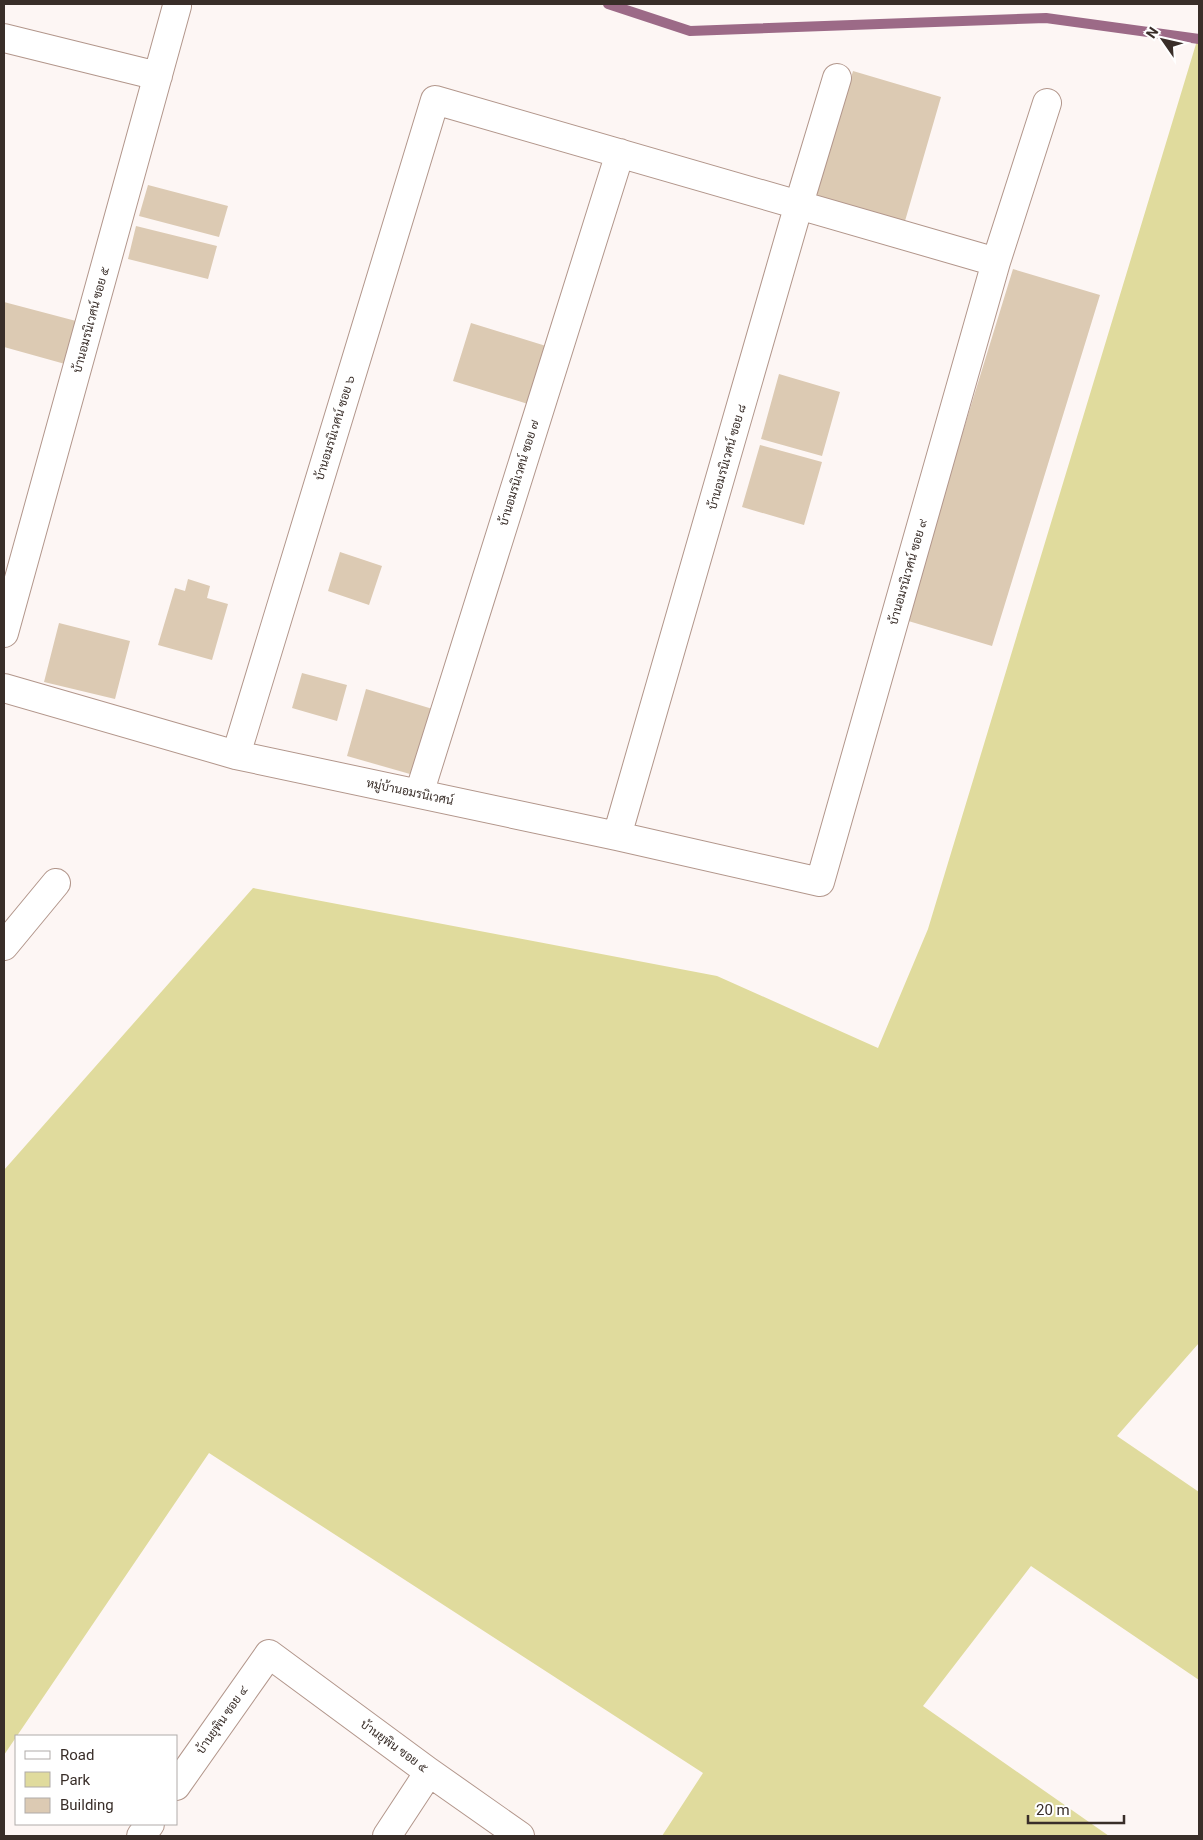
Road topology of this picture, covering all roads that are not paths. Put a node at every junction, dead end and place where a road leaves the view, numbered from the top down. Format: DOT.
graph roads {
  1 [pos="177,6"];
  2 [pos="4,38"];
  3 [pos="158,76"];
  4 [pos="837,78"];
  5 [pos="1047,103"];
  6 [pos="620,153"];
  7 [pos="800,204"];
  8 [pos="996,262"];
  9 [pos="4,633"];
  10 [pos="4,688"];
  11 [pos="236,755"];
  12 [pos="418,794"];
  13 [pos="617,836"];
  14 [pos="820,882"];
  15 [pos="56,883"];
  16 [pos="4,946"];
  17 [pos="268,1654"];
  18 [pos="429,1772"];
  19 [pos="178,1783"];
  20 [pos="149,1825"];
  21 [pos="141,1836"];
  22 [pos="387,1836"];
  23 [pos="520,1836"];
  1 -- 3 [label="street, บ้านอมรนิเวศน์ ซอย ๕"];
  2 -- 3 [label="street"];
  3 -- 9 [label="street, บ้านอมรนิเวศน์ ซอย ๕"];
  4 -- 7 [label="street, บ้านอมรนิเวศน์ ซอย ๘"];
  5 -- 8 [label="street, บ้านอมรนิเวศน์ ซอย ๙"];
  6 -- 7 [label="street"];
  6 -- 11 [label="street, บ้านอมรนิเวศน์ ซอย ๖"];
  6 -- 12 [label="street, บ้านอมรนิเวศน์ ซอย ๗"];
  7 -- 8 [label="street"];
  7 -- 13 [label="street, บ้านอมรนิเวศน์ ซอย ๘"];
  8 -- 14 [label="street, บ้านอมรนิเวศน์ ซอย ๙"];
  10 -- 11 [label="street, หมู่บ้านอมรนิเวศน์"];
  11 -- 12 [label="street, หมู่บ้านอมรนิเวศน์"];
  12 -- 13 [label="street, หมู่บ้านอมรนิเวศน์"];
  13 -- 14 [label="street, หมู่บ้านอมรนิเวศน์"];
  15 -- 16 [label="street"];
  17 -- 18 [label="street, บ้านยุพิน ซอย ๕"];
  17 -- 19 [label="street, บ้านยุพิน ซอย ๔"];
  18 -- 22 [label="street"];
  18 -- 23 [label="street, บ้านยุพิน ซอย ๕"];
  20 -- 21 [label="street"];
}
